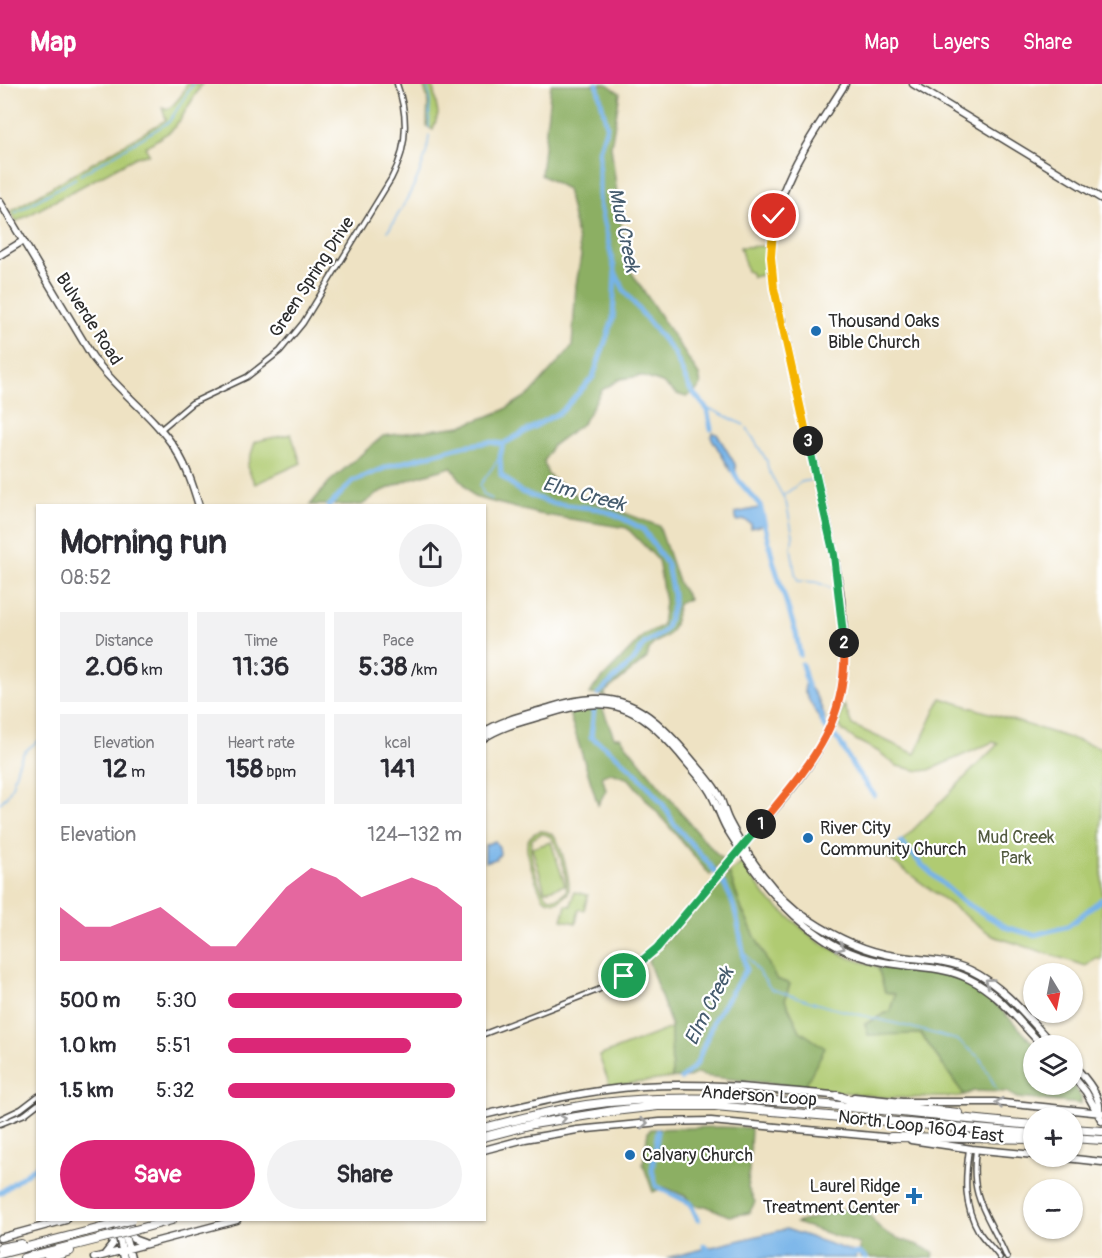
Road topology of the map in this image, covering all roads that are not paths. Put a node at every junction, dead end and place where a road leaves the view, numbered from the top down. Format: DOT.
graph roads {
  1 [pos="397,84"];
  2 [pos="845,84"];
  3 [pos="913,84"];
  4 [pos="1102,199"];
  5 [pos="0,202"];
  6 [pos="23,241"];
  7 [pos="0,255"];
  8 [pos="160,430"];
  9 [pos="198,504"];
  10 [pos="486,731"];
  11 [pos="486,737"];
  12 [pos="742,847"];
  13 [pos="951,963"];
  14 [pos="948,970"];
  15 [pos="1009,999"];
  16 [pos="1003,1004"];
  17 [pos="486,1033"];
  18 [pos="1033,1035"];
  19 [pos="1043,1035"];
  20 [pos="1083,1077"];
  21 [pos="1083,1083"];
  22 [pos="1089,1084"];
  23 [pos="1083,1088"];
  24 [pos="837,1096"];
  25 [pos="1089,1097"];
  26 [pos="36,1098"];
  27 [pos="28,1104"];
  28 [pos="36,1105"];
  29 [pos="1043,1107"];
  30 [pos="32,1108"];
  31 [pos="1083,1111"];
  32 [pos="1100,1112"];
  33 [pos="486,1115"];
  34 [pos="1102,1120"];
  35 [pos="0,1121"];
  36 [pos="1023,1122"];
  37 [pos="1023,1123"];
  38 [pos="486,1128"];
  39 [pos="1083,1131"];
  40 [pos="1023,1133"];
  41 [pos="486,1136"];
  42 [pos="891,1137"];
  43 [pos="1102,1137"];
  44 [pos="1083,1138"];
  45 [pos="1023,1139"];
  46 [pos="486,1149"];
  47 [pos="972,1149"];
  48 [pos="1023,1154"];
  49 [pos="1083,1160"];
  50 [pos="1102,1162"];
  51 [pos="62,1221"];
  52 [pos="107,1221"];
  53 [pos="115,1221"];
  54 [pos="121,1221"];
  55 [pos="127,1221"];
  56 [pos="131,1221"];
  57 [pos="168,1221"];
  58 [pos="233,1221"];
  59 [pos="75,1235"];
  60 [pos="0,1238"];
  61 [pos="101,1238"];
  62 [pos="147,1244"];
  63 [pos="0,1248"];
  64 [pos="125,1253"];
  65 [pos="0,1254"];
  66 [pos="102,1256"];
  67 [pos="24,1258"];
  68 [pos="49,1258"];
  69 [pos="94,1258"];
  70 [pos="115,1258"];
  71 [pos="132,1258"];
  72 [pos="1000,1258"];
  73 [pos="1007,1258"];
  1 -- 8 [label="street, Green Spring Drive"];
  2 -- 12 [label="main road"];
  3 -- 4 [label="main road"];
  5 -- 6 [label="main road, Bulverde Road"];
  6 -- 7 [label="main road"];
  6 -- 8 [label="main road, Bulverde Road"];
  8 -- 9 [label="main road, Bulverde Road"];
  10 -- 12 [label="main road"];
  11 -- 12 [label="main road"];
  12 -- 13 [label="main road"];
  12 -- 14 [label="main road, one-way"];
  12 -- 17 [label="street"];
  13 -- 14 [label="main road"];
  15 -- 13 [label="main road, one-way"];
  14 -- 16 [label="main road"];
  15 -- 16 [label="main road"];
  15 -- 19 [label="main road"];
  16 -- 18 [label="main road"];
  20 -- 22 [label="main road"];
  21 -- 22 [label="main road"];
  22 -- 32 [label="main road"];
  23 -- 25 [label="main road"];
  29 -- 24 [label="main road, North Loop 1604 East, one-way"];
  24 -- 33 [label="main road, North Loop 1604 East"];
  24 -- 36 [label="highway"];
  25 -- 31 [label="main road"];
  25 -- 32 [label="main road"];
  26 -- 27 [label="street"];
  27 -- 30 [label="street"];
  27 -- 35 [label="street"];
  28 -- 30 [label="street"];
  30 -- 35 [label="street"];
  31 -- 32 [label="main road, North Loop 1604 East"];
  32 -- 34 [label="main road"];
  37 -- 38 [label="highway, Anderson Loop"];
  39 -- 43 [label="highway"];
  41 -- 40 [label="highway, Anderson Loop, one-way"];
  42 -- 45 [label="highway"];
  46 -- 42 [label="main road, North Loop 1604 East, one-way"];
  42 -- 47 [label="main road, North Loop 1604 East"];
  43 -- 44 [label="highway"];
  47 -- 48 [label="main road, North Loop 1604 East"];
  47 -- 72 [label="street"];
  47 -- 73 [label="street"];
  49 -- 50 [label="main road"];
  51 -- 60 [label="main road"];
  52 -- 66 [label="main road"];
  53 -- 64 [label="main road"];
  54 -- 64 [label="main road"];
  55 -- 59 [label="highway, bridge"];
  56 -- 62 [label="main road"];
  57 -- 61 [label="highway, bridge"];
  58 -- 62 [label="main road"];
  59 -- 63 [label="highway"];
  59 -- 65 [label="highway"];
  61 -- 67 [label="highway"];
  61 -- 68 [label="highway"];
  62 -- 64 [label="main road"];
  62 -- 71 [label="main road"];
  64 -- 66 [label="main road"];
  64 -- 71 [label="main road"];
  66 -- 69 [label="main road"];
  66 -- 70 [label="main road"];
}
